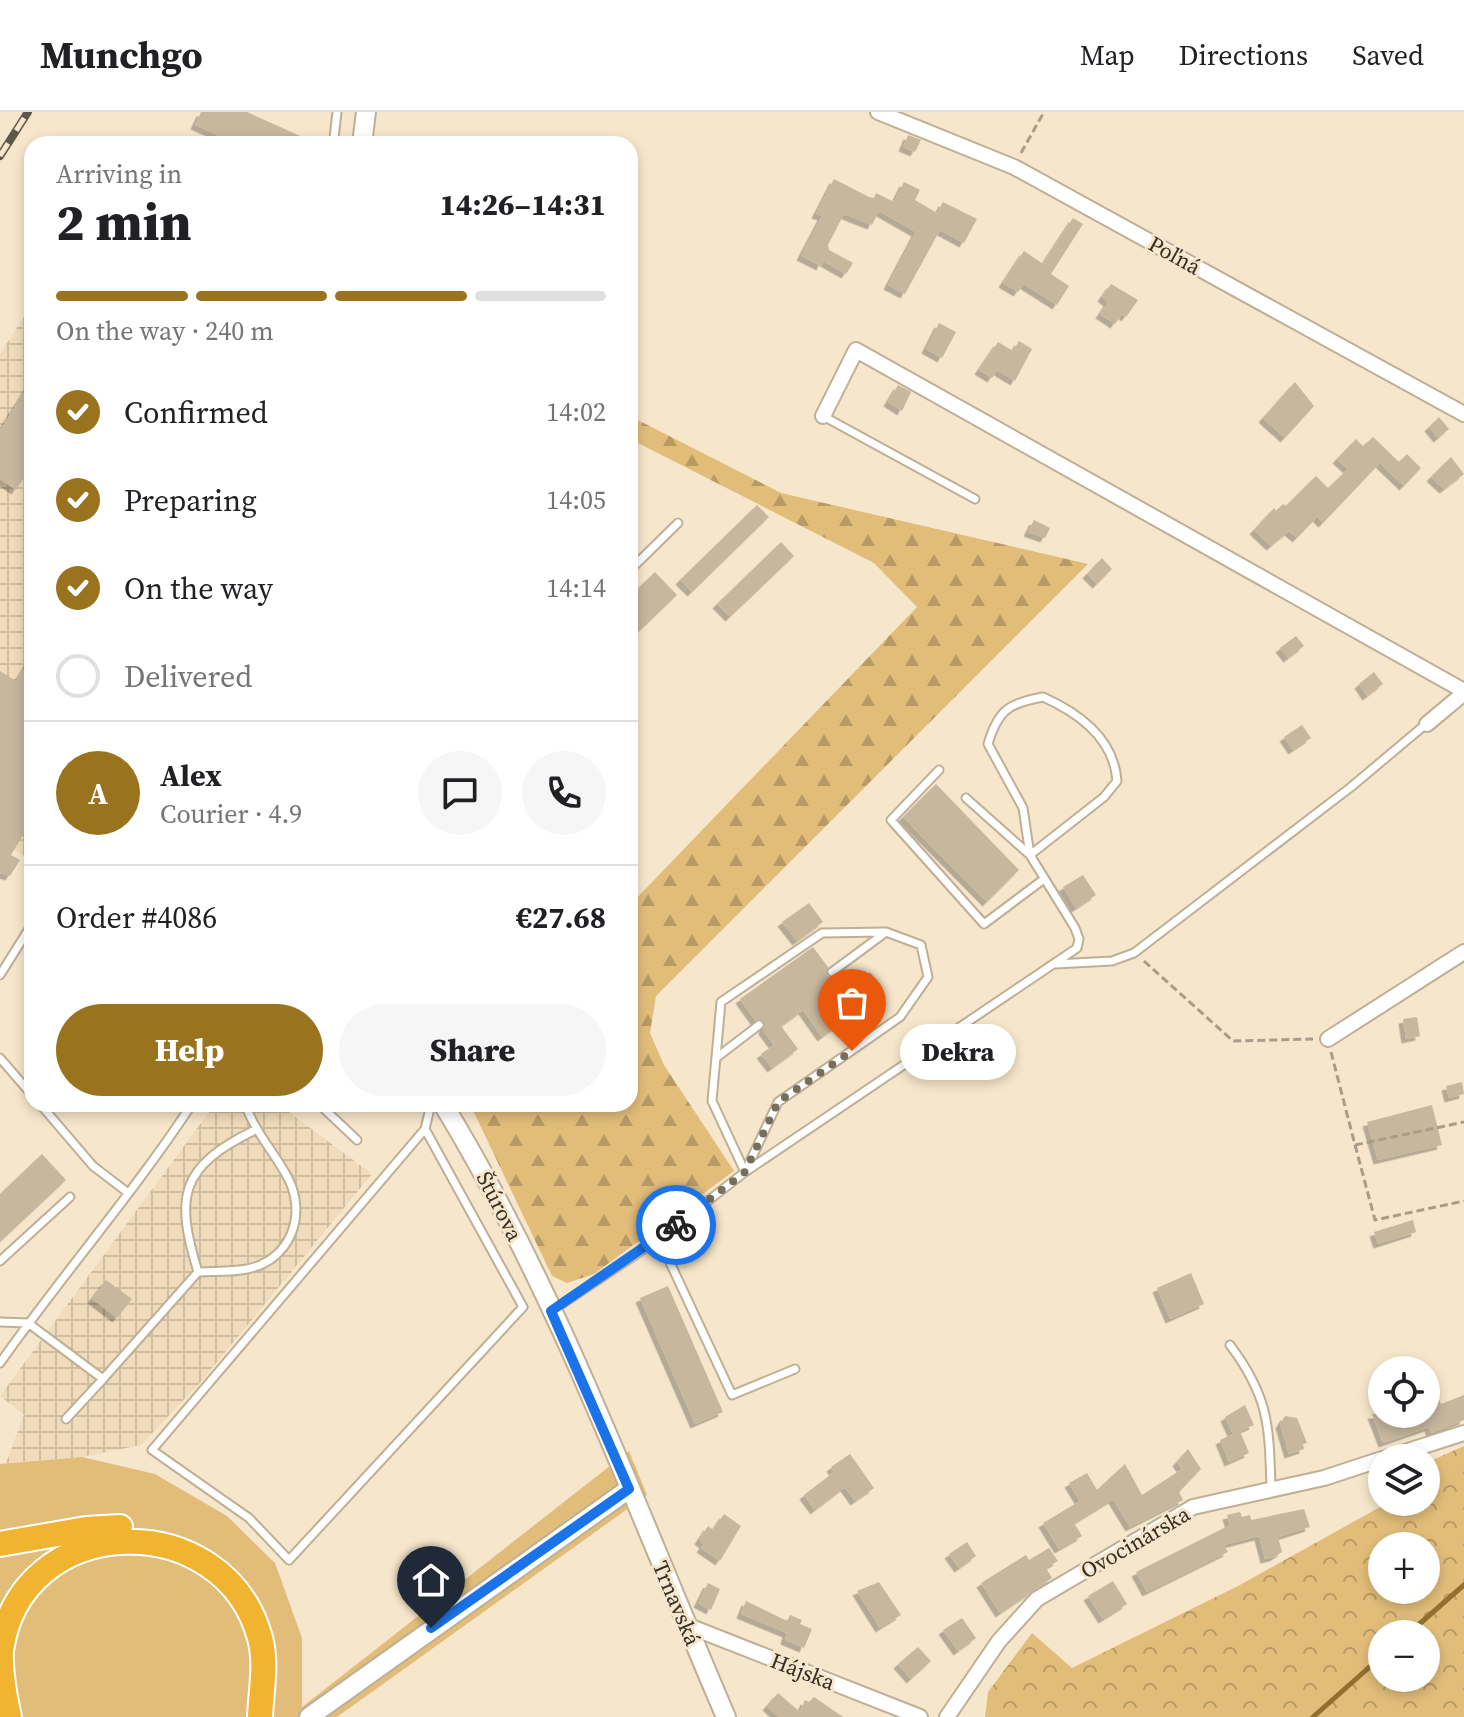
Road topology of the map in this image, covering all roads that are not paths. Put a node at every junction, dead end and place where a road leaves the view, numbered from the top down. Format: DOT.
graph roads {
  1 [pos="337,112"];
  2 [pos="366,112"];
  3 [pos="878,112"];
  4 [pos="334,136"];
  5 [pos="363,136"];
  6 [pos="1464,414"];
  7 [pos="823,416"];
  8 [pos="975,499"];
  9 [pos="678,523"];
  10 [pos="638,562"];
  11 [pos="1464,692"];
  12 [pos="1427,724"];
  13 [pos="939,770"];
  14 [pos="966,798"];
  15 [pos="1030,855"];
  16 [pos="1044,879"];
  17 [pos="886,932"];
  18 [pos="24,937"];
  19 [pos="1464,952"];
  20 [pos="1053,964"];
  21 [pos="832,972"];
  22 [pos="0,975"];
  23 [pos="759,1025"];
  24 [pos="1328,1039"];
  25 [pos="0,1058"];
  26 [pos="716,1058"];
  27 [pos="24,1086"];
  28 [pos="47,1112"];
  29 [pos="187,1112"];
  30 [pos="248,1112"];
  31 [pos="327,1112"];
  32 [pos="429,1112"];
  33 [pos="448,1112"];
  34 [pos="425,1129"];
  35 [pos="255,1130"];
  36 [pos="357,1140"];
  37 [pos="745,1172"];
  38 [pos="127,1192"];
  39 [pos="70,1197"];
  40 [pos="659,1239"];
  41 [pos="0,1261"];
  42 [pos="198,1272"];
  43 [pos="551,1311"];
  44 [pos="0,1322"];
  45 [pos="28,1323"];
  46 [pos="1230,1345"];
  47 [pos="0,1363"];
  48 [pos="795,1369"];
  49 [pos="103,1379"];
  50 [pos="66,1419"];
  51 [pos="1464,1433"];
  52 [pos="1430,1444"];
  53 [pos="1368,1464"];
  54 [pos="1271,1487"];
  55 [pos="629,1489"];
  56 [pos="0,1544"];
  57 [pos="686,1625"];
  58 [pos="9,1717"];
  59 [pos="261,1717"];
  60 [pos="309,1717"];
  61 [pos="726,1717"];
  62 [pos="920,1717"];
  63 [pos="947,1717"];
  1 -- 4 [label="lane"];
  2 -- 5 [label="street"];
  3 -- 6 [label="street, Poľná"];
  7 -- 8 [label="lane"];
  7 -- 11 [label="street"];
  9 -- 10 [label="lane"];
  11 -- 12 [label="street"];
  12 -- 20 [label="lane"];
  13 -- 16 [label="lane"];
  14 -- 15 [label="lane"];
  15 -- 15 [label="lane"];
  15 -- 16 [label="lane"];
  16 -- 20 [label="lane"];
  17 -- 21 [label="lane"];
  17 -- 26 [label="lane"];
  17 -- 37 [label="lane"];
  18 -- 22 [label="lane"];
  19 -- 24 [label="street"];
  20 -- 37 [label="lane"];
  23 -- 26 [label="lane"];
  25 -- 27 [label="lane"];
  26 -- 37 [label="lane"];
  28 -- 38 [label="lane"];
  29 -- 38 [label="lane"];
  30 -- 35 [label="lane"];
  31 -- 36 [label="lane"];
  32 -- 34 [label="lane"];
  33 -- 43 [label="street, Štúrova"];
  34 -- 34 [label="lane"];
  35 -- 42 [label="lane"];
  35 -- 42 [label="lane"];
  37 -- 40 [label="lane"];
  38 -- 45 [label="lane"];
  39 -- 41 [label="lane"];
  40 -- 43 [label="lane"];
  40 -- 48 [label="lane"];
  42 -- 49 [label="lane"];
  43 -- 55 [label="street, Štúrova"];
  44 -- 45 [label="lane"];
  45 -- 47 [label="lane"];
  45 -- 49 [label="lane"];
  46 -- 54 [label="lane"];
  49 -- 50 [label="lane"];
  51 -- 52 [label="street, Ovocinárska"];
  53 -- 54 [label="street, Ovocinárska"];
  54 -- 63 [label="street, Ovocinárska"];
  55 -- 57 [label="street, Trnavská"];
  55 -- 60 [label="street"];
  56 -- 59 [label="highway"];
  57 -- 61 [label="street, Trnavská"];
  57 -- 62 [label="street, Hájska"];
  58 -- 59 [label="highway"];
}
